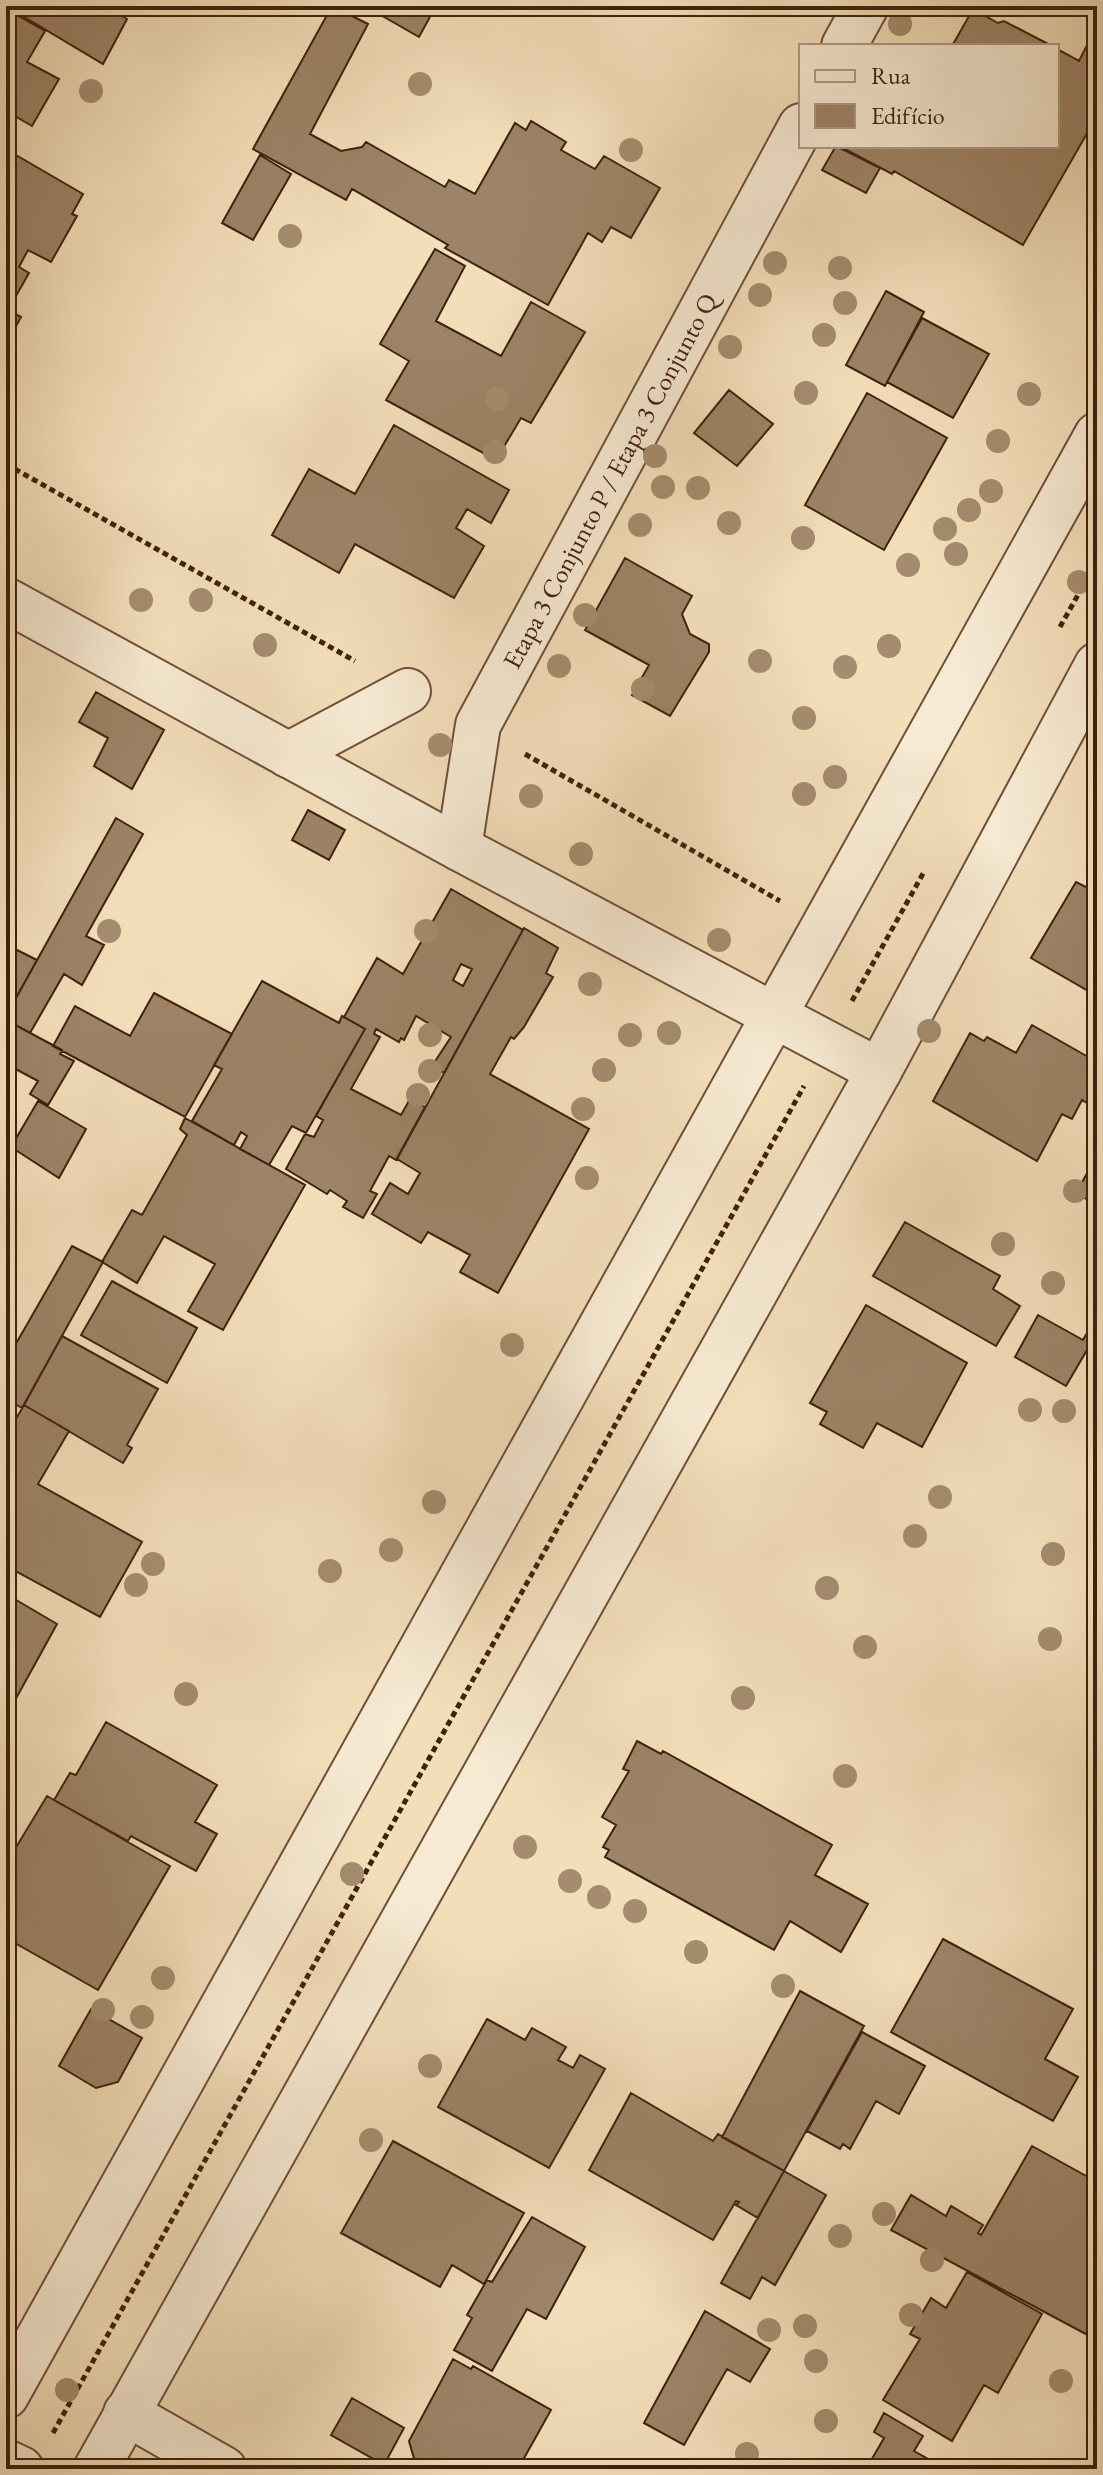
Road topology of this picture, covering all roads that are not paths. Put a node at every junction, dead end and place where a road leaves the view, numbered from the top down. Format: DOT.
graph roads {
  1 [pos="866,6"];
  2 [pos="845,44"];
  3 [pos="799,130"];
  4 [pos="1097,435"];
  5 [pos="6,600"];
  6 [pos="1097,665"];
  7 [pos="408,691"];
  8 [pos="288,755"];
  9 [pos="459,848"];
  10 [pos="773,1016"];
  11 [pos="879,1071"];
  12 [pos="6,2396"];
  13 [pos="126,2413"];
  14 [pos="35,2455"];
  15 [pos="6,2462"];
  16 [pos="96,2469"];
  17 [pos="224,2469"];
  1 -- 2 [label="street"];
  3 -- 9 [label="street, Etapa 3 Conjunto P / Etapa 3 Conjunto Q"];
  4 -- 10 [label="street"];
  5 -- 8 [label="street"];
  6 -- 11 [label="street"];
  7 -- 8 [label="street"];
  8 -- 9 [label="street"];
  9 -- 10 [label="street"];
  10 -- 11 [label="street"];
  10 -- 12 [label="street"];
  11 -- 13 [label="street"];
  13 -- 16 [label="street"];
  13 -- 17 [label="street"];
  14 -- 15 [label="street"];
}
